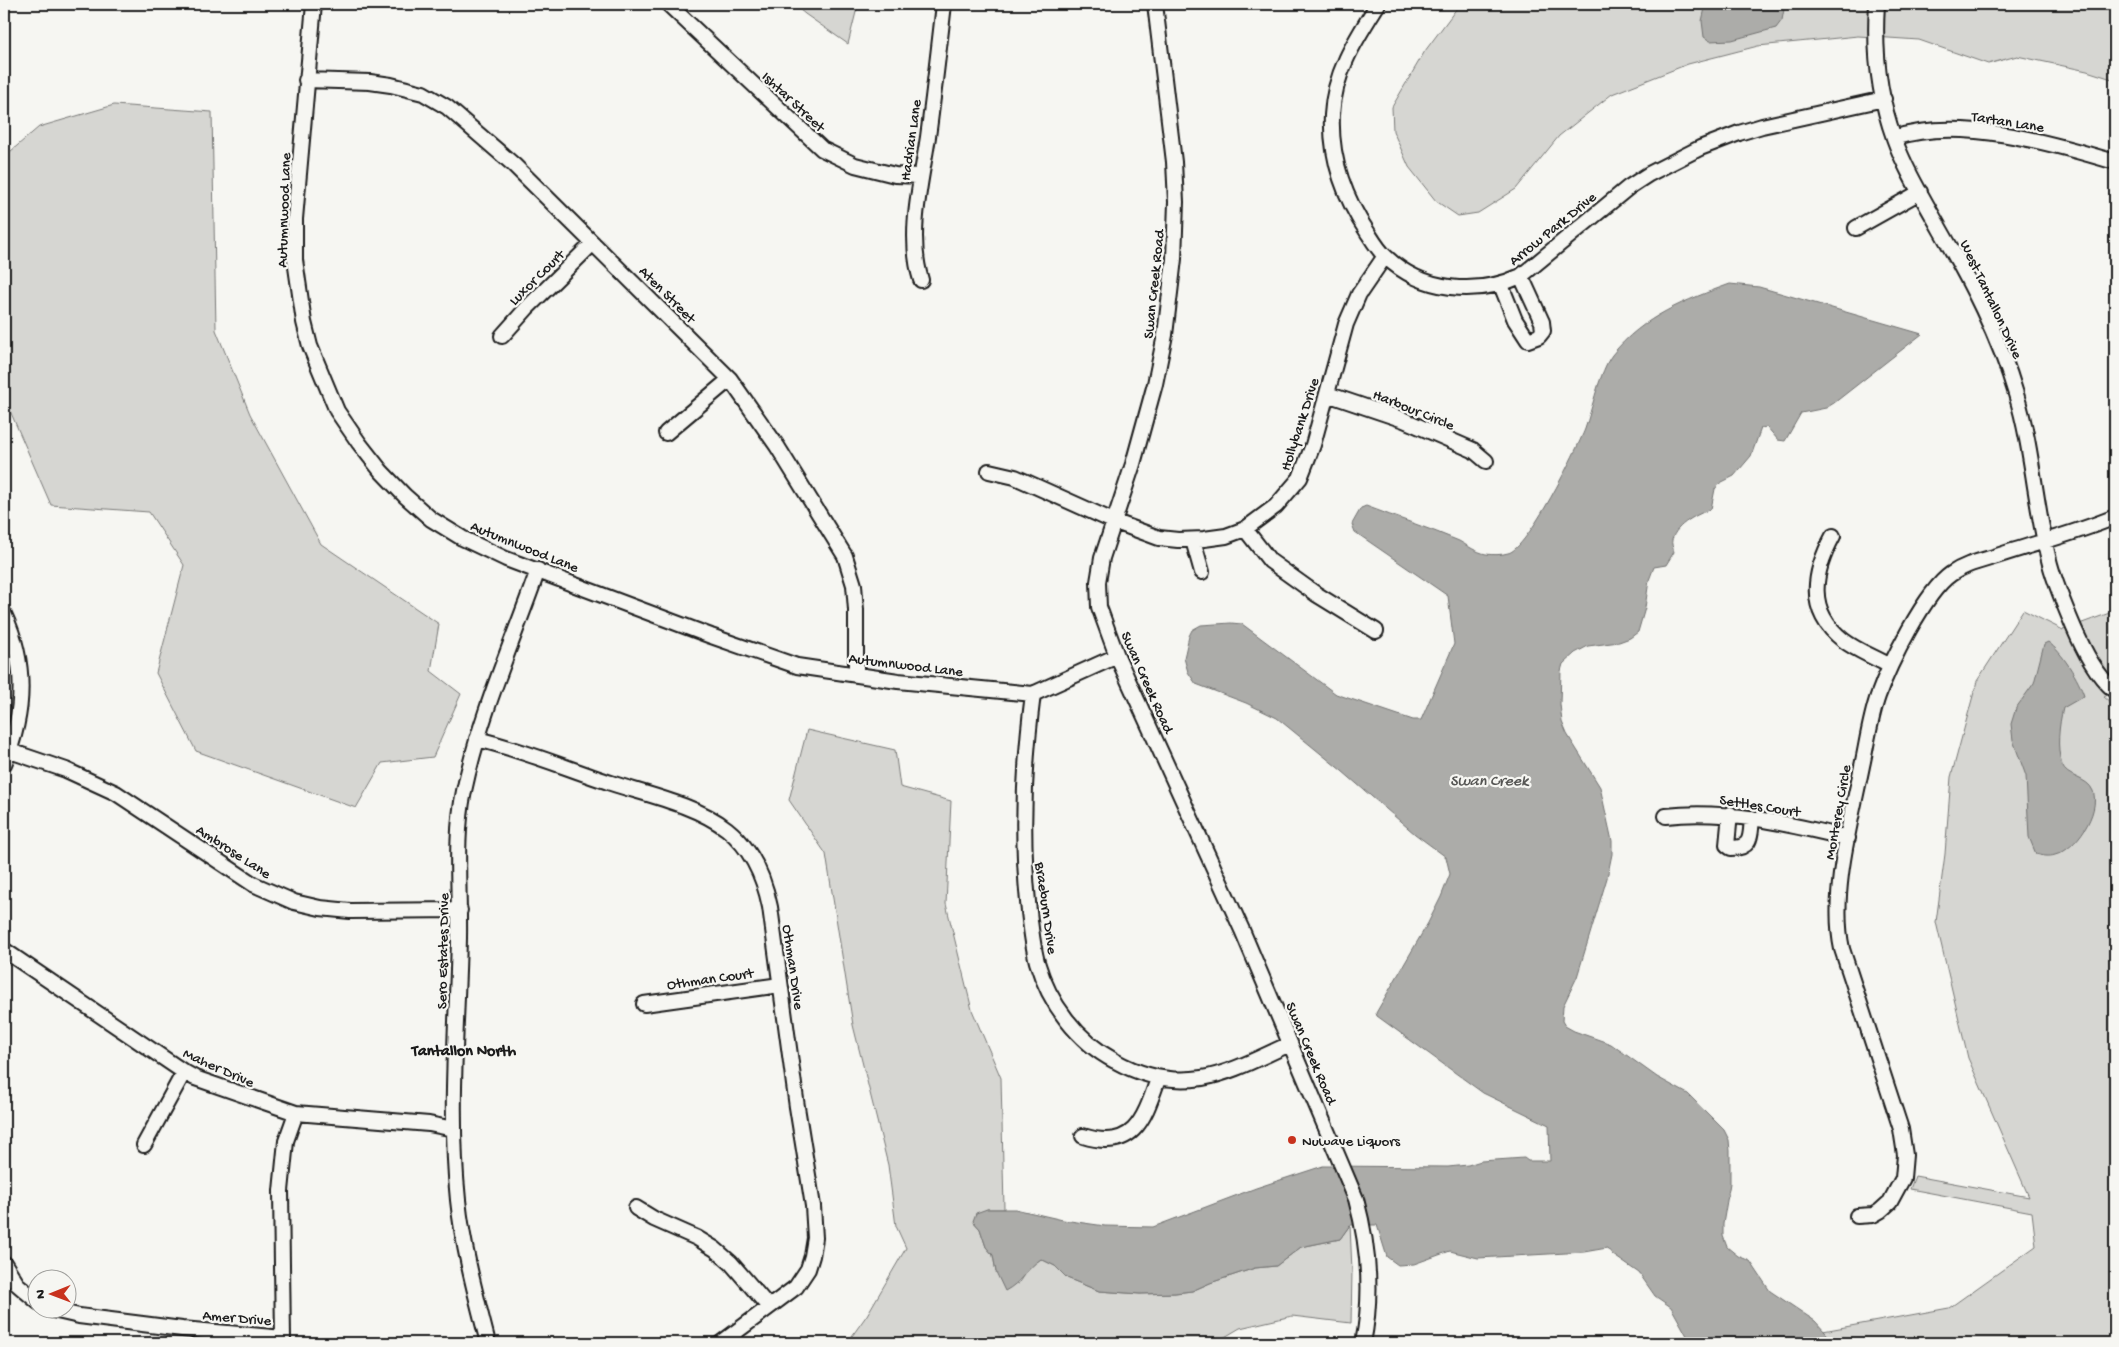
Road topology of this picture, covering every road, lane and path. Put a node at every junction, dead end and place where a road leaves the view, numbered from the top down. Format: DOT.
graph roads {
  1 [pos="314,4"];
  2 [pos="668,4"];
  3 [pos="944,4"];
  4 [pos="1155,4"];
  5 [pos="1378,4"];
  6 [pos="1877,4"];
  7 [pos="306,80"];
  8 [pos="1884,99"];
  9 [pos="1894,138"];
  10 [pos="2115,162"];
  11 [pos="921,176"];
  12 [pos="1920,192"];
  13 [pos="1856,228"];
  14 [pos="593,243"];
  15 [pos="1385,256"];
  16 [pos="1521,276"];
  17 [pos="921,280"];
  18 [pos="1501,285"];
  19 [pos="502,336"];
  20 [pos="730,379"];
  21 [pos="1327,394"];
  22 [pos="666,433"];
  23 [pos="1486,461"];
  24 [pos="990,471"];
  25 [pos="2115,517"];
  26 [pos="1113,521"];
  27 [pos="1245,529"];
  28 [pos="1833,536"];
  29 [pos="1193,540"];
  30 [pos="2045,540"];
  31 [pos="538,570"];
  32 [pos="1202,572"];
  33 [pos="4,614"];
  34 [pos="1376,631"];
  35 [pos="1117,656"];
  36 [pos="1890,666"];
  37 [pos="856,674"];
  38 [pos="2115,691"];
  39 [pos="1032,694"];
  40 [pos="478,738"];
  41 [pos="10,751"];
  42 [pos="4,764"];
  43 [pos="1730,814"];
  44 [pos="1666,816"];
  45 [pos="1752,818"];
  46 [pos="1848,838"];
  47 [pos="460,910"];
  48 [pos="4,950"];
  49 [pos="780,985"];
  50 [pos="644,1004"];
  51 [pos="1290,1044"];
  52 [pos="184,1072"];
  53 [pos="1158,1079"];
  54 [pos="296,1114"];
  55 [pos="454,1128"];
  56 [pos="1083,1136"];
  57 [pos="144,1145"];
  58 [pos="636,1208"];
  59 [pos="1857,1216"];
  60 [pos="4,1263"];
  61 [pos="28,1293"];
  62 [pos="768,1306"];
  63 [pos="78,1316"];
  64 [pos="488,1343"];
  65 [pos="721,1343"];
  66 [pos="1363,1343"];
  1 -- 7 [label="street, Autumnwood Lane"];
  2 -- 11 [label="street, Ishtar Street"];
  3 -- 11 [label="street, Hadrian Lane"];
  4 -- 26 [label="street, Swan Creek Road"];
  5 -- 15 [label="street, Arrow Park Drive"];
  6 -- 8 [label="street, West Tantallon Drive"];
  7 -- 14 [label="street, Aten Street"];
  7 -- 31 [label="street, Autumnwood Lane"];
  8 -- 9 [label="street, West Tantallon Drive"];
  8 -- 16 [label="street, Arrow Park Drive"];
  9 -- 10 [label="street, Tartan Lane"];
  9 -- 12 [label="street, West Tantallon Drive"];
  11 -- 17 [label="street, Hadrian Lane"];
  12 -- 13 [label="street"];
  12 -- 30 [label="street, West Tantallon Drive"];
  14 -- 19 [label="street, Luxor Court"];
  14 -- 20 [label="street, Aten Street"];
  15 -- 18 [label="street, Arrow Park Drive"];
  15 -- 21 [label="street, Hollybank Drive"];
  16 -- 18 [label="street, Arrow Park Drive"];
  16 -- 18 [label="street"];
  20 -- 22 [label="street"];
  20 -- 37 [label="street, Aten Street"];
  21 -- 23 [label="street, Harbour Circle"];
  21 -- 27 [label="street, Hollybank Drive"];
  24 -- 26 [label="street, Hollybank Drive"];
  25 -- 30 [label="street, Monterey Circle"];
  26 -- 29 [label="street, Hollybank Drive"];
  26 -- 35 [label="street, Swan Creek Road"];
  27 -- 29 [label="street, Hollybank Drive"];
  27 -- 34 [label="street"];
  28 -- 36 [label="street"];
  29 -- 32 [label="street"];
  30 -- 36 [label="street, Monterey Circle"];
  30 -- 38 [label="street, West Tantallon Drive"];
  31 -- 37 [label="street, Autumnwood Lane"];
  31 -- 40 [label="street, Sero Estates Drive"];
  33 -- 41 [label="street"];
  35 -- 39 [label="street, Autumnwood Lane"];
  35 -- 51 [label="street, Swan Creek Road"];
  36 -- 46 [label="street, Monterey Circle"];
  37 -- 39 [label="street, Autumnwood Lane"];
  39 -- 53 [label="street, Braeburn Drive"];
  40 -- 47 [label="street, Sero Estates Drive"];
  40 -- 49 [label="street, Othman Drive"];
  41 -- 42 [label="street"];
  41 -- 47 [label="street, Ambrose Lane"];
  43 -- 44 [label="street, Settles Court"];
  43 -- 45 [label="street, Settles Court"];
  43 -- 45 [label="street"];
  45 -- 46 [label="street, Settles Court"];
  46 -- 59 [label="street, Monterey Circle"];
  47 -- 55 [label="street, Sero Estates Drive"];
  48 -- 52 [label="street, Maher Drive"];
  49 -- 50 [label="street, Othman Court"];
  49 -- 62 [label="street, Othman Drive"];
  51 -- 53 [label="street, Braeburn Drive"];
  51 -- 66 [label="street, Swan Creek Road"];
  52 -- 54 [label="street, Maher Drive"];
  52 -- 57 [label="street"];
  53 -- 56 [label="street"];
  54 -- 55 [label="street, Maher Drive"];
  54 -- 63 [label="street, Amer Drive"];
  55 -- 64 [label="street, Sero Estates Drive"];
  58 -- 62 [label="street"];
  60 -- 61 [label="street"];
  62 -- 65 [label="street, Othman Drive"];
}
